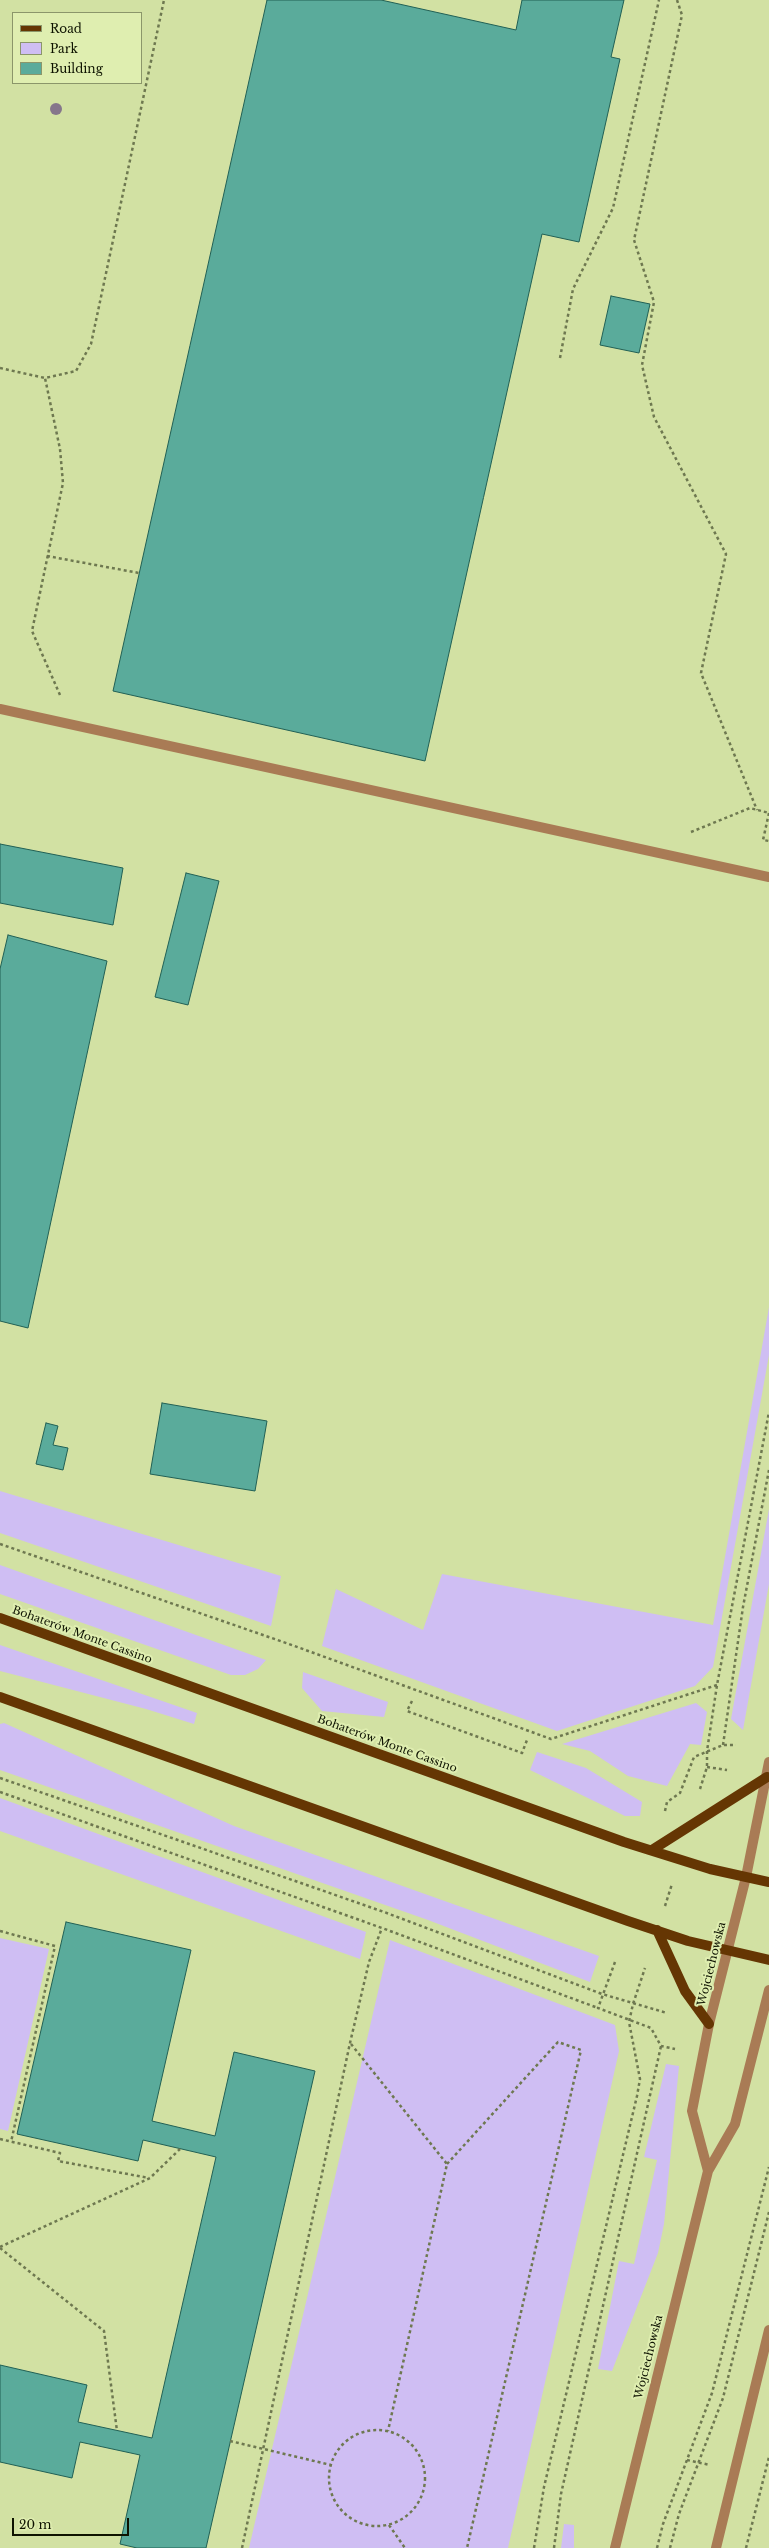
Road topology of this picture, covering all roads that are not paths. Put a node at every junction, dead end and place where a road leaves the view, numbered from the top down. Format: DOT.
graph roads {
  1 [pos="0,709"];
  2 [pos="769,877"];
  3 [pos="0,1618"];
  4 [pos="0,1696"];
  5 [pos="769,1762"];
  6 [pos="767,1777"];
  7 [pos="652,1850"];
  8 [pos="746,1877"];
  9 [pos="769,1882"];
  10 [pos="657,1930"];
  11 [pos="728,1951"];
  12 [pos="769,1960"];
  13 [pos="769,1990"];
  14 [pos="709,2024"];
  15 [pos="708,2171"];
  16 [pos="769,2330"];
  17 [pos="615,2548"];
  18 [pos="716,2548"];
  1 -- 2 [label="street"];
  3 -- 7 [label="main road, Bohaterów Monte Cassino"];
  4 -- 10 [label="main road"];
  5 -- 6 [label="street, Wojciechowska"];
  6 -- 7 [label="main road"];
  6 -- 8 [label="street, Wojciechowska"];
  7 -- 8 [label="main road, Bohaterów Monte Cassino"];
  8 -- 9 [label="main road, Bohaterów Monte Cassino"];
  8 -- 11 [label="street, Wojciechowska"];
  10 -- 11 [label="main road"];
  10 -- 14 [label="main road"];
  11 -- 12 [label="main road"];
  11 -- 14 [label="street, Wojciechowska"];
  13 -- 15 [label="street, Wojciechowska"];
  14 -- 15 [label="street, Wojciechowska"];
  15 -- 17 [label="street, Wojciechowska"];
  16 -- 18 [label="street"];
}
